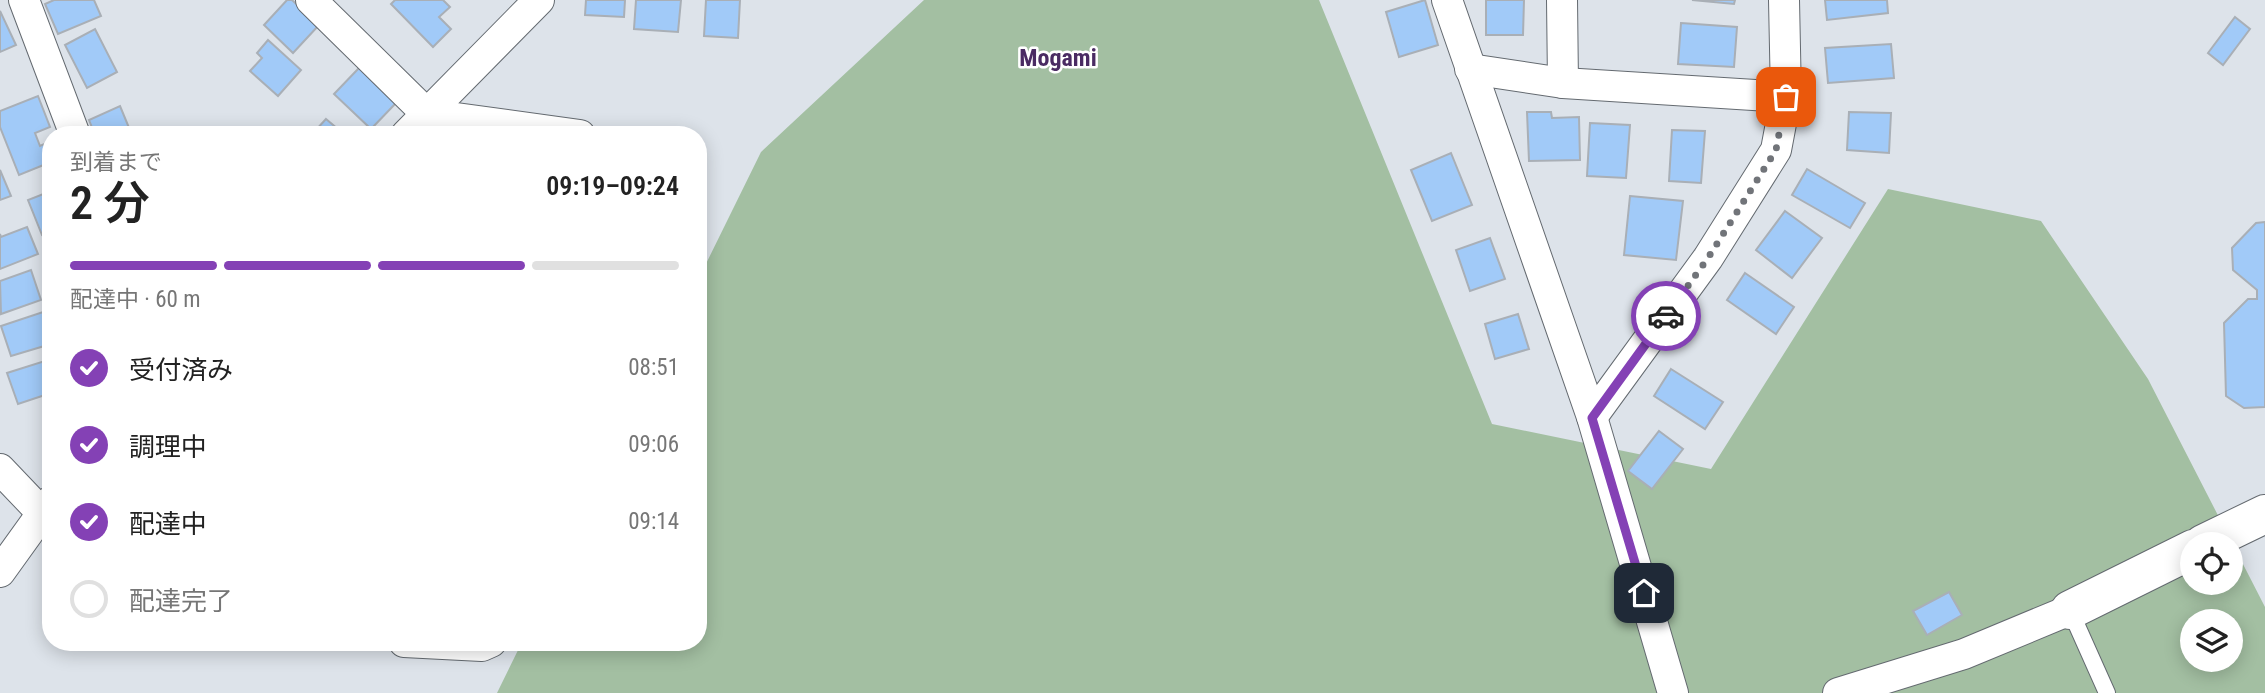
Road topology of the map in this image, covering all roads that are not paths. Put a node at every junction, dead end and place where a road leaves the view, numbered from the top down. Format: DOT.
graph roads {
  1 [pos="24,0"];
  2 [pos="311,0"];
  3 [pos="539,0"];
  4 [pos="1447,0"];
  5 [pos="1562,0"];
  6 [pos="1784,0"];
  7 [pos="1470,69"];
  8 [pos="1563,83"];
  9 [pos="1786,97"];
  10 [pos="428,114"];
  11 [pos="72,126"];
  12 [pos="415,126"];
  13 [pos="515,126"];
  14 [pos="1592,418"];
  15 [pos="0,469"];
  16 [pos="42,503"];
  17 [pos="42,512"];
  18 [pos="2265,514"];
  19 [pos="2228,532"];
  20 [pos="2180,555"];
  21 [pos="0,572"];
  22 [pos="2070,610"];
  23 [pos="1673,693"];
  24 [pos="1838,693"];
  25 [pos="2107,693"];
  1 -- 11 [label="street"];
  2 -- 10 [label="street"];
  3 -- 10 [label="street"];
  4 -- 7 [label="street"];
  5 -- 8 [label="street"];
  6 -- 9 [label="street"];
  7 -- 8 [label="street"];
  7 -- 14 [label="street"];
  8 -- 9 [label="street"];
  9 -- 14 [label="street"];
  10 -- 12 [label="street"];
  10 -- 13 [label="street"];
  14 -- 23 [label="street"];
  15 -- 16 [label="street"];
  17 -- 21 [label="street"];
  18 -- 19 [label="street"];
  20 -- 22 [label="street"];
  22 -- 24 [label="street"];
  22 -- 25 [label="lane"];
}
